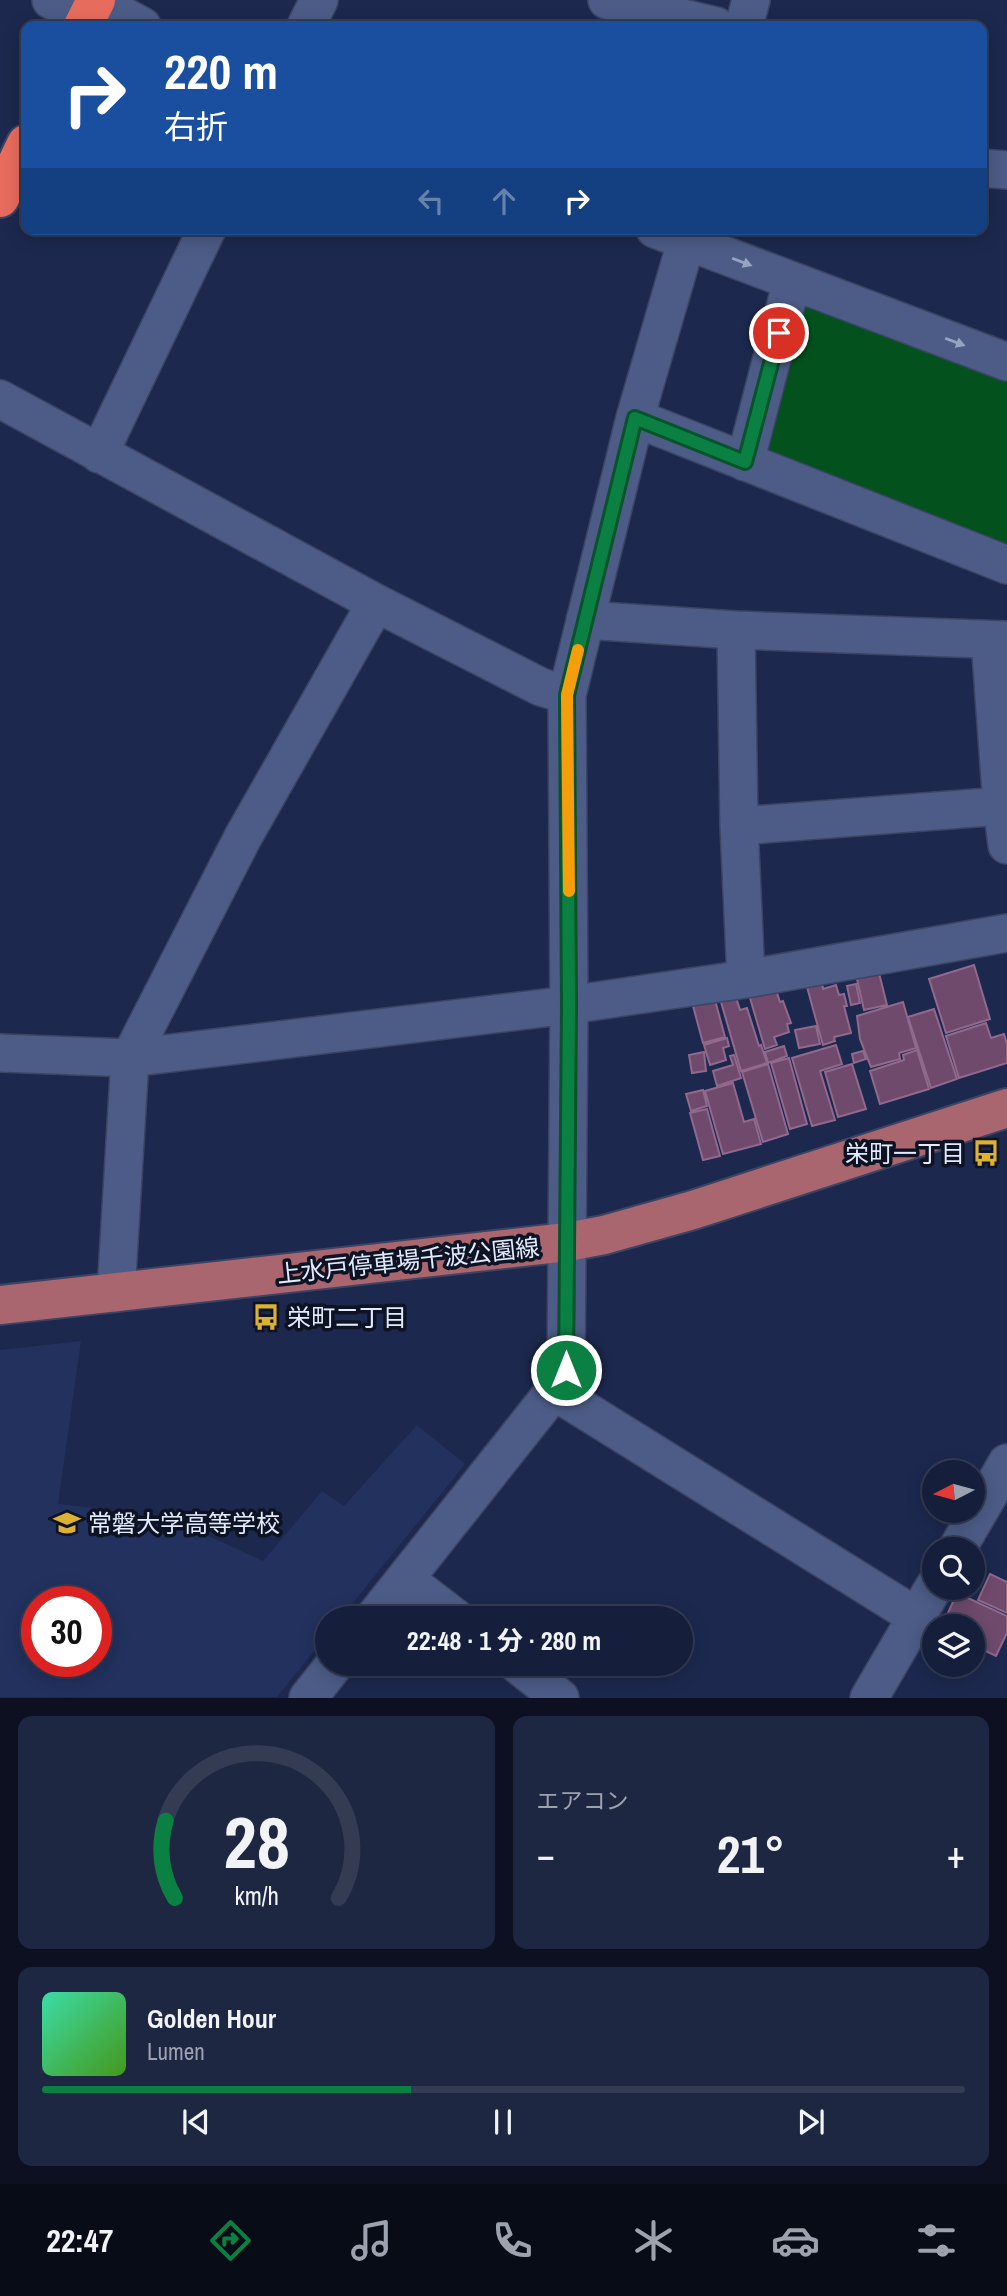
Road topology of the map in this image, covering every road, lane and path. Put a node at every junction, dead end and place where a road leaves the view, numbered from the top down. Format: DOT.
graph roads {
  1 [pos="51,0"];
  2 [pos="319,0"];
  3 [pos="607,0"];
  4 [pos="751,0"];
  5 [pos="90,12"];
  6 [pos="133,21"];
  7 [pos="308,21"];
  8 [pos="695,21"];
  9 [pos="745,21"];
  10 [pos="21,154"];
  11 [pos="987,168"];
  12 [pos="1007,170"];
  13 [pos="0,198"];
  14 [pos="204,235"];
  15 [pos="677,235"];
  16 [pos="682,235"];
  17 [pos="792,281"];
  18 [pos="1007,362"];
  19 [pos="0,400"];
  20 [pos="635,418"];
  21 [pos="99,454"];
  22 [pos="745,462"];
  23 [pos="1007,565"];
  24 [pos="376,603"];
  25 [pos="585,620"];
  26 [pos="736,630"];
  27 [pos="998,640"];
  28 [pos="567,695"];
  29 [pos="1002,806"];
  30 [pos="740,826"];
  31 [pos="1007,845"];
  32 [pos="1007,933"];
  33 [pos="746,979"];
  34 [pos="569,1005"];
  35 [pos="0,1053"];
  36 [pos="130,1058"];
  37 [pos="1007,1108"];
  38 [pos="567,1242"];
  39 [pos="116,1293"];
  40 [pos="0,1305"];
  41 [pos="554,1391"];
  42 [pos="1007,1463"];
  43 [pos="964,1537"];
  44 [pos="405,1579"];
  45 [pos="926,1602"];
  46 [pos="383,1606"];
  47 [pos="440,1606"];
  48 [pos="325,1676"];
  49 [pos="532,1676"];
  50 [pos="308,1698"];
  51 [pos="560,1698"];
  52 [pos="869,1698"];
  1 -- 5 [label="street"];
  2 -- 7 [label="street"];
  3 -- 8 [label="street"];
  4 -- 9 [label="street"];
  5 -- 6 [label="street"];
  10 -- 13 [label="highway"];
  11 -- 12 [label="street"];
  14 -- 21 [label="street"];
  15 -- 20 [label="street"];
  16 -- 17 [label="street, one-way"];
  17 -- 18 [label="street, one-way"];
  17 -- 22 [label="street"];
  19 -- 21 [label="street"];
  20 -- 22 [label="street"];
  20 -- 25 [label="street"];
  21 -- 24 [label="street"];
  22 -- 23 [label="street"];
  24 -- 28 [label="street"];
  24 -- 36 [label="street"];
  25 -- 26 [label="street"];
  25 -- 28 [label="street"];
  26 -- 27 [label="street"];
  26 -- 30 [label="street"];
  27 -- 29 [label="street"];
  28 -- 34 [label="street"];
  29 -- 30 [label="street"];
  29 -- 31 [label="street"];
  30 -- 33 [label="street"];
  32 -- 33 [label="street"];
  33 -- 34 [label="street"];
  34 -- 36 [label="street"];
  34 -- 38 [label="street"];
  35 -- 36 [label="street"];
  36 -- 39 [label="street"];
  37 -- 38 [label="main road, 上水戸停車場千波公園線"];
  38 -- 39 [label="main road, 上水戸停車場千波公園線"];
  38 -- 41 [label="street"];
  39 -- 40 [label="main road, 上水戸停車場千波公園線"];
  41 -- 44 [label="street"];
  41 -- 45 [label="street"];
  42 -- 43 [label="street"];
  44 -- 46 [label="street"];
  44 -- 47 [label="street"];
  45 -- 52 [label="street"];
  48 -- 50 [label="street"];
  49 -- 51 [label="street"];
}
